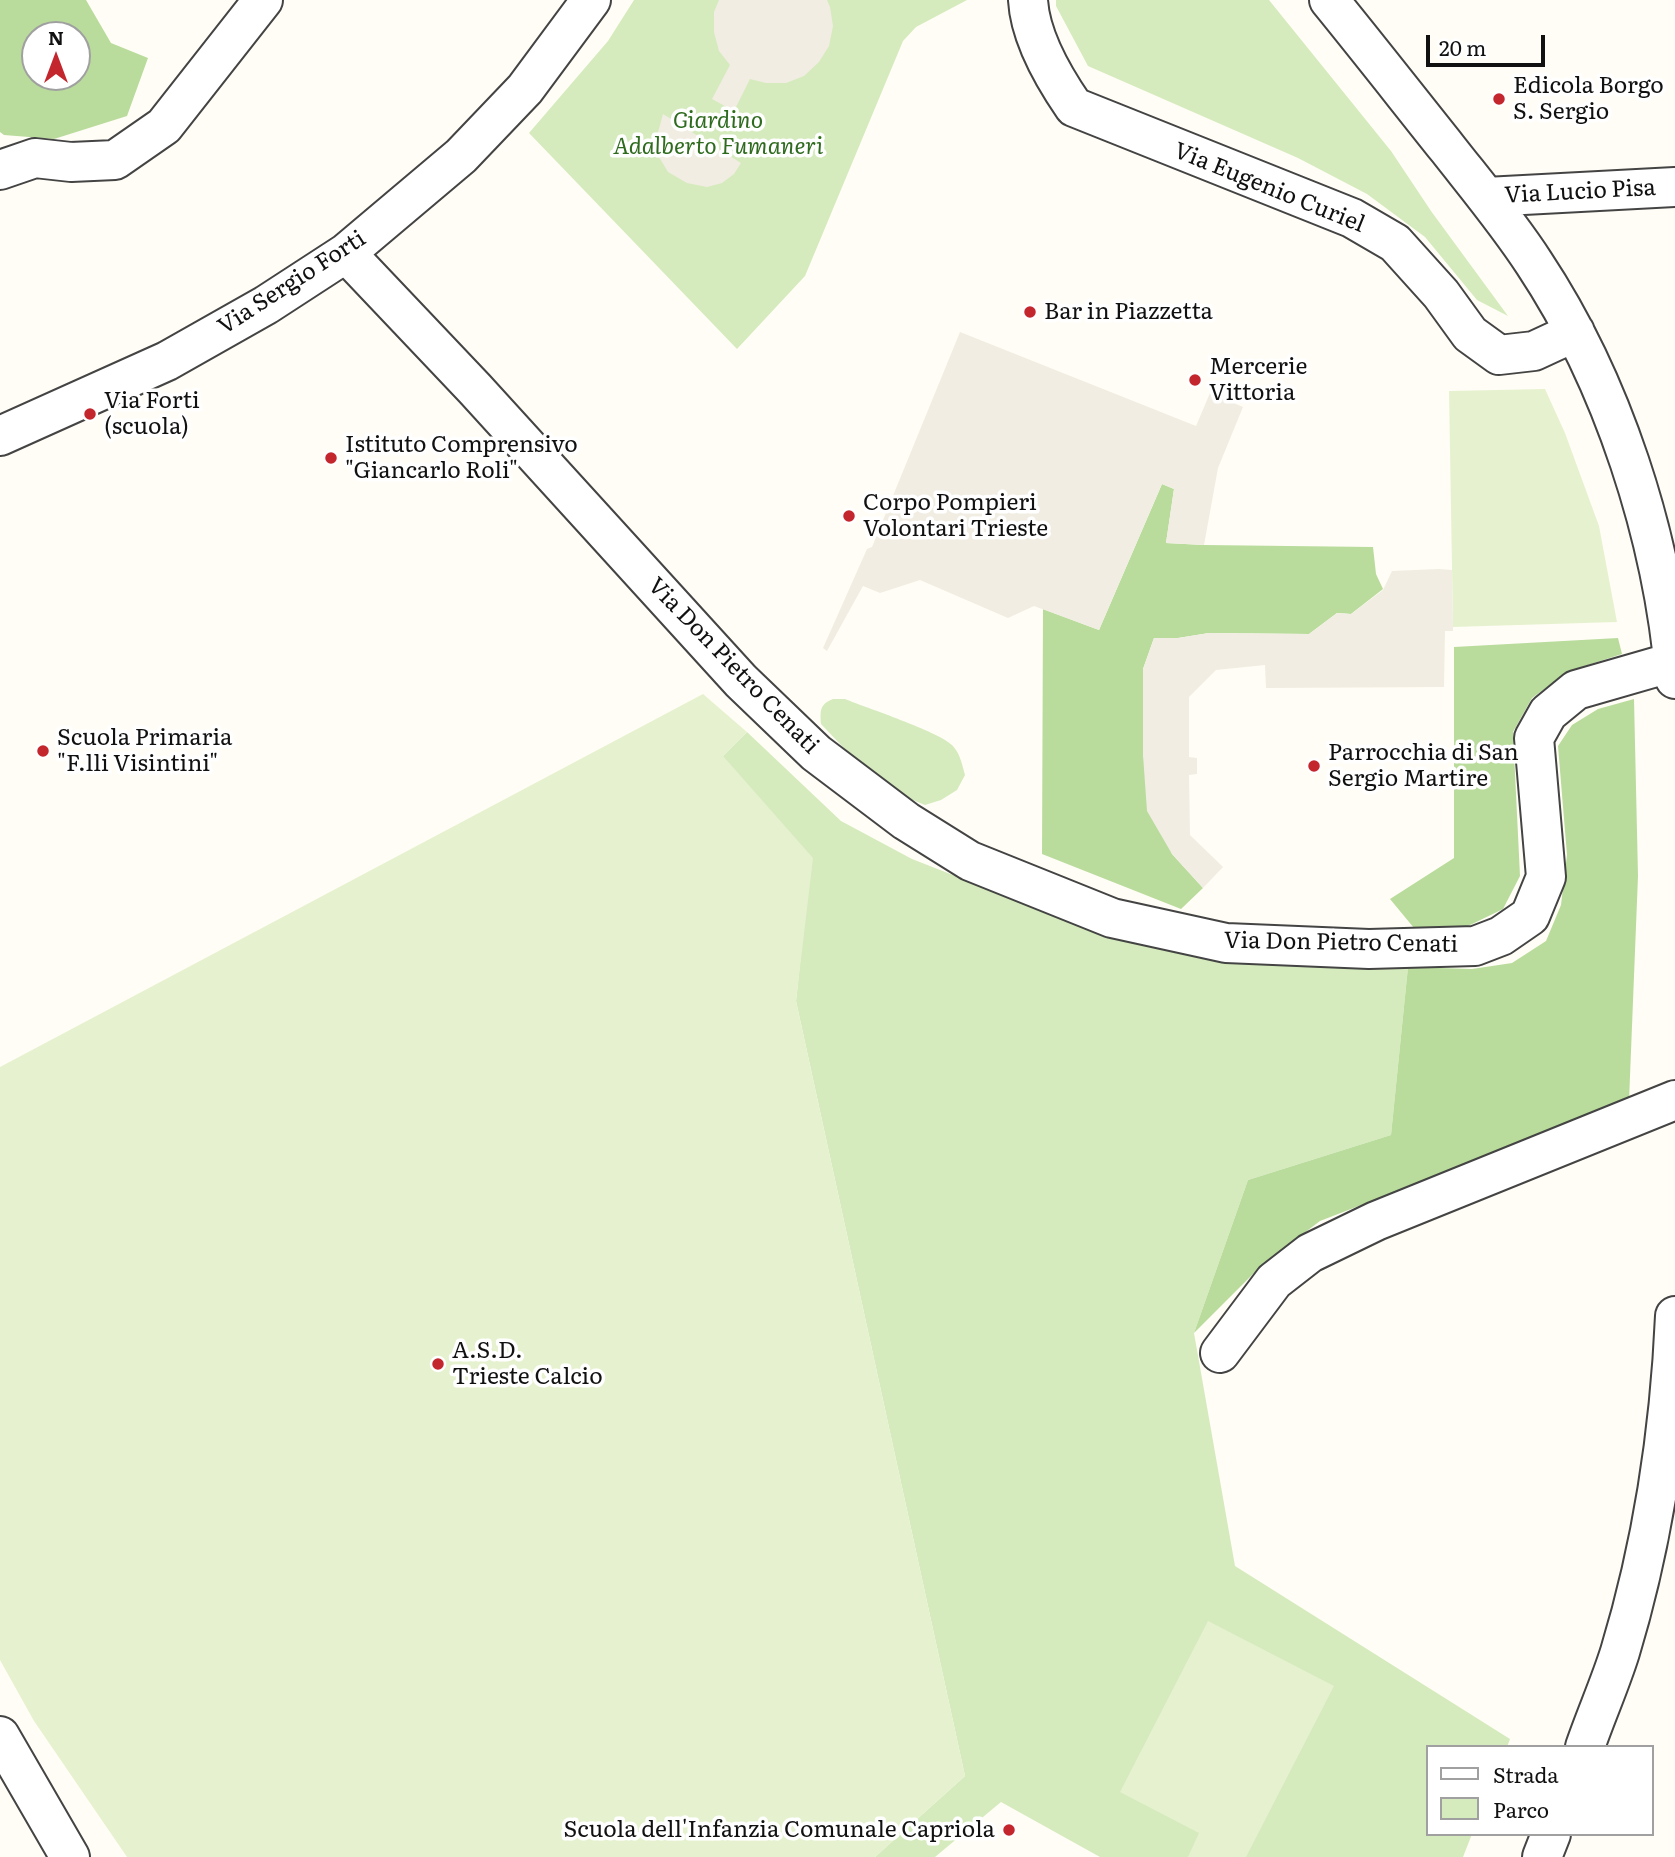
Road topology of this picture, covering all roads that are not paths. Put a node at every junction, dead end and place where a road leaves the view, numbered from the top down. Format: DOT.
graph roads {
  1 [pos="263,0"];
  2 [pos="591,0"];
  3 [pos="1028,0"];
  4 [pos="1329,0"];
  5 [pos="0,170"];
  6 [pos="1675,187"];
  7 [pos="1486,197"];
  8 [pos="346,253"];
  9 [pos="1575,331"];
  10 [pos="0,436"];
  11 [pos="1674,671"];
  12 [pos="1675,1100"];
  13 [pos="1675,1316"];
  14 [pos="1220,1353"];
  15 [pos="0,1736"];
  16 [pos="1586,1745"];
  17 [pos="1550,1836"];
  18 [pos="71,1857"];
  19 [pos="1542,1857"];
  1 -- 5 [label="street"];
  2 -- 8 [label="street, Via Sergio Forti"];
  3 -- 9 [label="street, Via Eugenio Curiel"];
  4 -- 7 [label="street"];
  6 -- 7 [label="street, Via Lucio Pisa"];
  7 -- 9 [label="street"];
  8 -- 10 [label="street, Via Sergio Forti"];
  8 -- 11 [label="street, Via Don Pietro Cenati"];
  9 -- 11 [label="street"];
  12 -- 14 [label="street"];
  13 -- 16 [label="street"];
  15 -- 18 [label="street"];
  17 -- 19 [label="street"];
}
